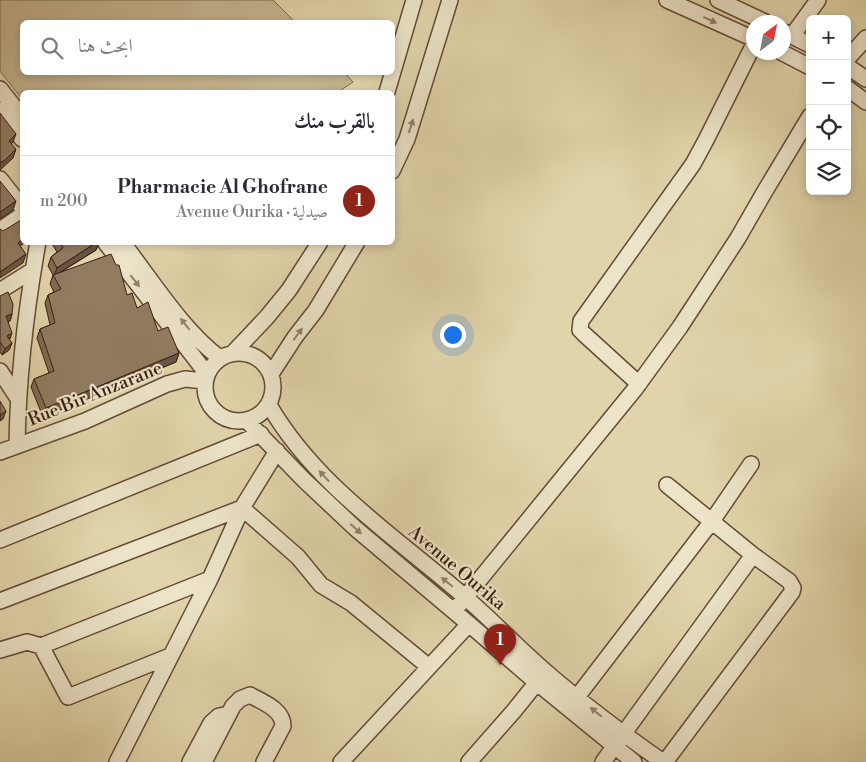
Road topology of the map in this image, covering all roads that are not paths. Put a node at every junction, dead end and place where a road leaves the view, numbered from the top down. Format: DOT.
graph roads {
  1 [pos="414,0"];
  2 [pos="450,0"];
  3 [pos="668,0"];
  4 [pos="718,0"];
  5 [pos="816,1"];
  6 [pos="750,15"];
  7 [pos="791,30"];
  8 [pos="746,35"];
  9 [pos="791,36"];
  10 [pos="866,38"];
  11 [pos="806,43"];
  12 [pos="851,55"];
  13 [pos="791,57"];
  14 [pos="746,60"];
  15 [pos="806,64"];
  16 [pos="395,65"];
  17 [pos="851,69"];
  18 [pos="392,75"];
  19 [pos="866,79"];
  20 [pos="0,89"];
  21 [pos="388,90"];
  22 [pos="851,91"];
  23 [pos="866,102"];
  24 [pos="0,110"];
  25 [pos="20,114"];
  26 [pos="806,123"];
  27 [pos="20,136"];
  28 [pos="395,165"];
  29 [pos="0,179"];
  30 [pos="20,204"];
  31 [pos="20,216"];
  32 [pos="0,230"];
  33 [pos="37,245"];
  34 [pos="107,245"];
  35 [pos="124,245"];
  36 [pos="318,245"];
  37 [pos="355,245"];
  38 [pos="33,270"];
  39 [pos="0,291"];
  40 [pos="226,355"];
  41 [pos="0,370"];
  42 [pos="271,374"];
  43 [pos="206,377"];
  44 [pos="639,384"];
  45 [pos="17,397"];
  46 [pos="269,405"];
  47 [pos="247,421"];
  48 [pos="260,434"];
  49 [pos="17,445"];
  50 [pos="277,451"];
  51 [pos="0,452"];
  52 [pos="751,464"];
  53 [pos="667,485"];
  54 [pos="242,508"];
  55 [pos="712,522"];
  56 [pos="0,540"];
  57 [pos="753,555"];
  58 [pos="210,580"];
  59 [pos="466,598"];
  60 [pos="0,601"];
  61 [pos="454,612"];
  62 [pos="469,624"];
  63 [pos="42,646"];
  64 [pos="0,650"];
  65 [pos="170,656"];
  66 [pos="429,667"];
  67 [pos="541,677"];
  68 [pos="577,697"];
  69 [pos="229,714"];
  70 [pos="622,734"];
  71 [pos="615,747"];
  72 [pos="117,762"];
  73 [pos="190,762"];
  74 [pos="204,762"];
  75 [pos="264,762"];
  76 [pos="341,762"];
  77 [pos="469,762"];
  78 [pos="603,762"];
  79 [pos="634,762"];
  80 [pos="664,762"];
  1 -- 16 [label="street"];
  28 -- 2 [label="street, one-way"];
  3 -- 8 [label="street, one-way"];
  4 -- 6 [label="street"];
  5 -- 7 [label="street"];
  9 -- 11 [label="street"];
  10 -- 12 [label="street"];
  13 -- 15 [label="street"];
  14 -- 44 [label="street"];
  17 -- 19 [label="street"];
  18 -- 21 [label="street"];
  20 -- 25 [label="street"];
  22 -- 23 [label="street"];
  24 -- 27 [label="street"];
  26 -- 44 [label="street"];
  29 -- 30 [label="street"];
  31 -- 32 [label="street"];
  33 -- 38 [label="street"];
  34 -- 43 [label="street, one-way"];
  40 -- 35 [label="street, one-way"];
  36 -- 40 [label="street"];
  42 -- 37 [label="street, one-way"];
  38 -- 39 [label="street"];
  38 -- 45 [label="street"];
  40 -- 42 [label="street"];
  40 -- 43 [label="street"];
  41 -- 45 [label="street"];
  42 -- 46 [label="street"];
  43 -- 47 [label="street"];
  43 -- 49 [label="street, Rue Bir Anzarane"];
  44 -- 59 [label="street"];
  45 -- 49 [label="street"];
  46 -- 47 [label="street"];
  59 -- 46 [label="street, Avenue Ourika, one-way"];
  47 -- 48 [label="street, Avenue Ourika"];
  48 -- 50 [label="street, Avenue Ourika"];
  48 -- 56 [label="street"];
  49 -- 51 [label="street, Rue Bir Anzarane"];
  50 -- 54 [label="street"];
  50 -- 61 [label="street, Avenue Ourika, one-way"];
  52 -- 55 [label="street"];
  53 -- 55 [label="street"];
  54 -- 58 [label="street"];
  54 -- 60 [label="street"];
  54 -- 66 [label="street"];
  55 -- 57 [label="street"];
  55 -- 68 [label="street"];
  57 -- 70 [label="street"];
  57 -- 80 [label="street"];
  58 -- 63 [label="street"];
  58 -- 65 [label="street"];
  59 -- 61 [label="street"];
  59 -- 67 [label="street, Avenue Ourika"];
  61 -- 62 [label="street, Avenue Ourika"];
  62 -- 66 [label="street"];
  62 -- 67 [label="street, Avenue Ourika"];
  63 -- 64 [label="street"];
  63 -- 65 [label="street"];
  65 -- 72 [label="street"];
  66 -- 76 [label="street"];
  67 -- 68 [label="street, Avenue Ourika"];
  67 -- 71 [label="street, Avenue Ourika"];
  67 -- 77 [label="street"];
  70 -- 68 [label="street, Avenue Ourika, one-way"];
  69 -- 73 [label="street"];
  69 -- 74 [label="street"];
  69 -- 75 [label="street"];
  70 -- 71 [label="street"];
  70 -- 80 [label="street, Avenue Ourika"];
  71 -- 78 [label="street"];
  71 -- 79 [label="street, Avenue Ourika"];
}
